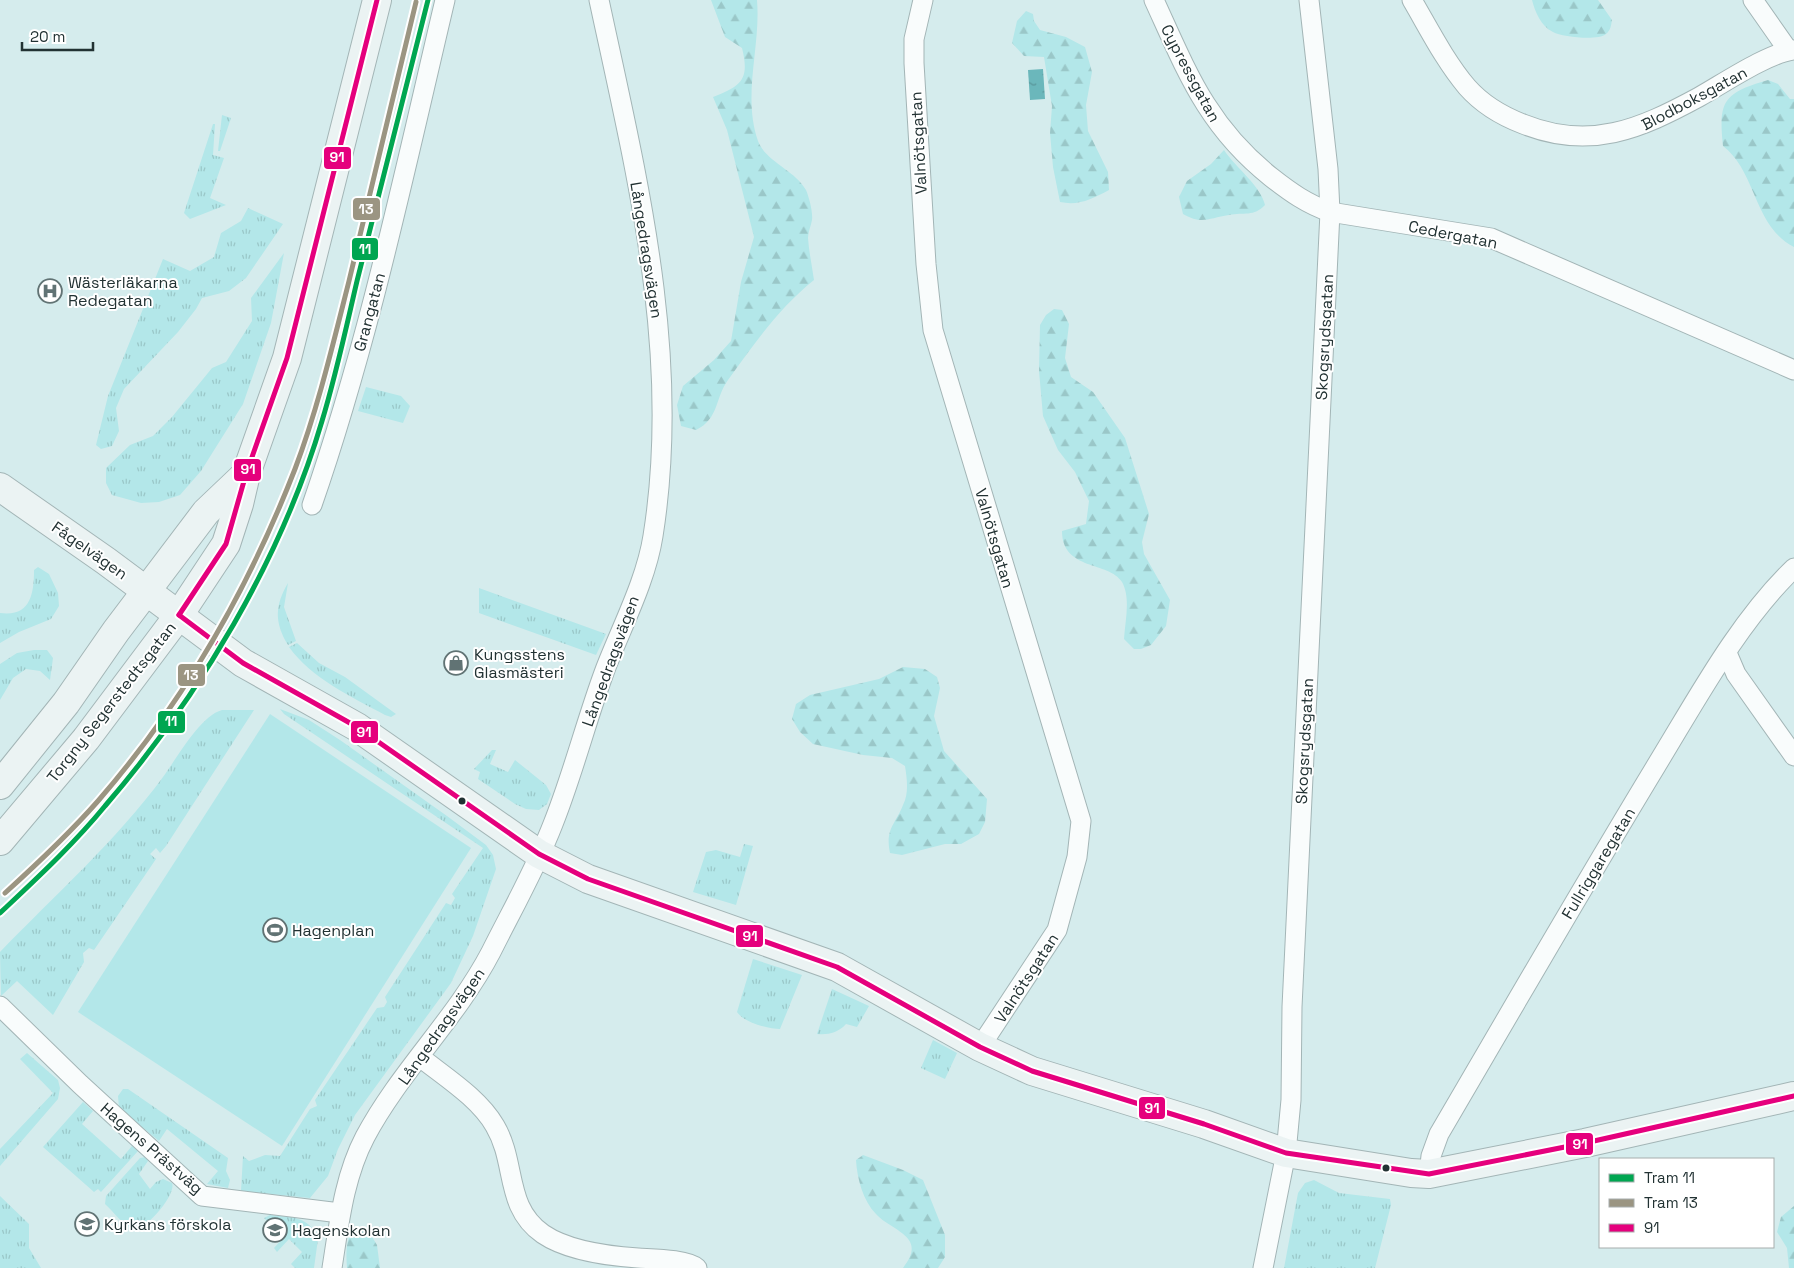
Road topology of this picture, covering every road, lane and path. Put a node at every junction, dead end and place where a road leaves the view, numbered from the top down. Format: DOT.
graph roads {
  1 [pos="377,0"];
  2 [pos="445,0"];
  3 [pos="599,0"];
  4 [pos="923,0"];
  5 [pos="1154,0"];
  6 [pos="1309,0"];
  7 [pos="1412,0"];
  8 [pos="1753,0"];
  9 [pos="1791,50"];
  10 [pos="1330,212"];
  11 [pos="1794,370"];
  12 [pos="246,474"];
  13 [pos="0,487"];
  14 [pos="312,506"];
  15 [pos="1794,568"];
  16 [pos="147,591"];
  17 [pos="178,615"];
  18 [pos="1727,654"];
  19 [pos="1794,756"];
  20 [pos="0,785"];
  21 [pos="0,841"];
  22 [pos="540,854"];
  23 [pos="0,1006"];
  24 [pos="980,1048"];
  25 [pos="420,1057"];
  26 [pos="1794,1096"];
  27 [pos="1286,1153"];
  28 [pos="1429,1174"];
  29 [pos="340,1213"];
  30 [pos="332,1268"];
  31 [pos="697,1268"];
  32 [pos="1263,1268"];
  1 -- 12 [label="street, Torgny Segerstedtsgatan"];
  2 -- 14 [label="street, Grangatan"];
  3 -- 22 [label="street, Långedragsvägen"];
  4 -- 24 [label="street, Valnötsgatan"];
  5 -- 10 [label="street, Cypressgatan"];
  6 -- 10 [label="street"];
  7 -- 9 [label="street, Blodboksgatan"];
  8 -- 9 [label="street"];
  10 -- 11 [label="street, Cedergatan"];
  10 -- 27 [label="street, Skogsrydsgatan"];
  12 -- 16 [label="street, Torgny Segerstedtsgatan"];
  12 -- 17 [label="street, Torgny Segerstedtsgatan"];
  13 -- 16 [label="street, Fågelvägen"];
  15 -- 18 [label="street, Fullriggaregatan"];
  16 -- 17 [label="street, Fågelvägen"];
  16 -- 20 [label="street, Torgny Segerstedtsgatan"];
  17 -- 21 [label="street, Torgny Segerstedtsgatan"];
  17 -- 22 [label="street, Fågelvägen"];
  18 -- 19 [label="street"];
  18 -- 28 [label="street, Fullriggaregatan"];
  22 -- 24 [label="street, Fågelvägen"];
  22 -- 25 [label="street, Långedragsvägen"];
  23 -- 29 [label="street, Hagens Prästväg"];
  24 -- 27 [label="street, Fågelvägen"];
  25 -- 29 [label="street, Långedragsvägen"];
  25 -- 31 [label="street"];
  26 -- 28 [label="street, Fågelvägen"];
  27 -- 28 [label="street, Fågelvägen"];
  27 -- 32 [label="street, Skogsrydsgatan"];
  29 -- 30 [label="street, Långedragsvägen"];
}
